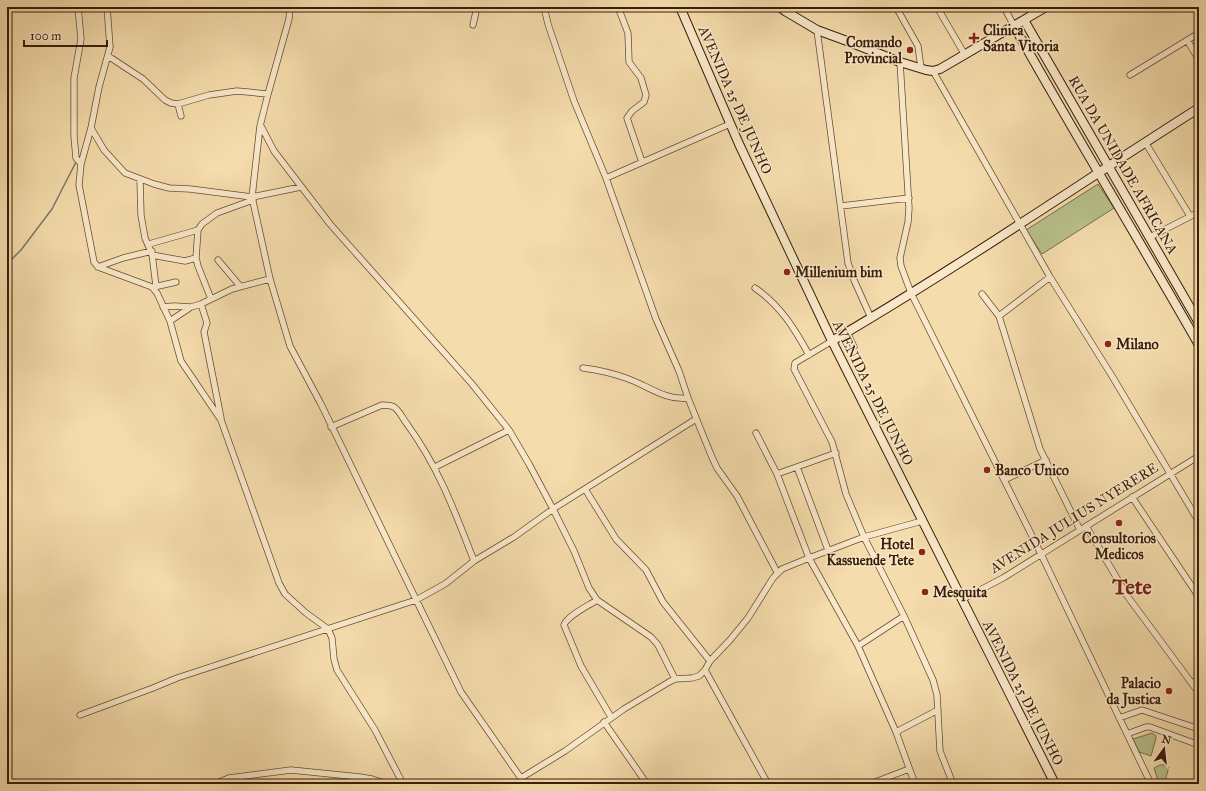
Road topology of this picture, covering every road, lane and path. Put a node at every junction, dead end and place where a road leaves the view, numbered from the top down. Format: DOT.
graph roads {
  1 [pos="78,7"];
  2 [pos="107,7"];
  3 [pos="290,7"];
  4 [pos="477,7"];
  5 [pos="544,7"];
  6 [pos="618,7"];
  7 [pos="680,7"];
  8 [pos="780,7"];
  9 [pos="896,7"];
  10 [pos="937,7"];
  11 [pos="1004,7"];
  12 [pos="1046,7"];
  13 [pos="1024,20"];
  14 [pos="473,25"];
  15 [pos="1014,26"];
  16 [pos="816,30"];
  17 [pos="1199,33"];
  18 [pos="1187,40"];
  19 [pos="965,55"];
  20 [pos="108,56"];
  21 [pos="1199,60"];
  22 [pos="900,62"];
  23 [pos="921,68"];
  24 [pos="933,71"];
  25 [pos="1130,75"];
  26 [pos="268,94"];
  27 [pos="178,104"];
  28 [pos="1199,108"];
  29 [pos="181,116"];
  30 [pos="730,124"];
  31 [pos="260,126"];
  32 [pos="91,128"];
  33 [pos="1145,142"];
  34 [pos="642,162"];
  35 [pos="81,164"];
  36 [pos="1109,166"];
  37 [pos="1099,172"];
  38 [pos="606,178"];
  39 [pos="140,180"];
  40 [pos="301,187"];
  41 [pos="252,198"];
  42 [pos="909,198"];
  43 [pos="841,206"];
  44 [pos="1199,212"];
  45 [pos="1190,216"];
  46 [pos="1020,224"];
  47 [pos="198,230"];
  48 [pos="1150,237"];
  49 [pos="149,244"];
  50 [pos="152,253"];
  51 [pos="196,258"];
  52 [pos="218,260"];
  53 [pos="98,267"];
  54 [pos="1050,277"];
  55 [pos="270,279"];
  56 [pos="176,282"];
  57 [pos="240,286"];
  58 [pos="154,287"];
  59 [pos="755,288"];
  60 [pos="911,293"];
  61 [pos="982,294"];
  62 [pos="211,299"];
  63 [pos="201,304"];
  64 [pos="163,307"];
  65 [pos="191,307"];
  66 [pos="999,316"];
  67 [pos="871,318"];
  68 [pos="170,321"];
  69 [pos="1199,323"];
  70 [pos="847,332"];
  71 [pos="832,341"];
  72 [pos="1199,345"];
  73 [pos="854,347"];
  74 [pos="810,355"];
  75 [pos="583,368"];
  76 [pos="688,398"];
  77 [pos="696,419"];
  78 [pos="221,420"];
  79 [pos="331,426"];
  80 [pos="509,430"];
  81 [pos="756,433"];
  82 [pos="836,453"];
  83 [pos="1199,456"];
  84 [pos="1046,460"];
  85 [pos="797,467"];
  86 [pos="435,468"];
  87 [pos="1170,473"];
  88 [pos="777,474"];
  89 [pos="1004,480"];
  90 [pos="585,489"];
  91 [pos="1132,497"];
  92 [pos="552,509"];
  93 [pos="922,521"];
  94 [pos="1199,522"];
  95 [pos="1086,526"];
  96 [pos="1080,530"];
  97 [pos="864,537"];
  98 [pos="828,550"];
  99 [pos="1041,554"];
  100 [pos="809,558"];
  101 [pos="474,561"];
  102 [pos="777,572"];
  103 [pos="1199,597"];
  104 [pos="416,600"];
  105 [pos="597,600"];
  106 [pos="961,600"];
  107 [pos="904,616"];
  108 [pos="328,629"];
  109 [pos="858,646"];
  110 [pos="710,661"];
  111 [pos="706,670"];
  112 [pos="675,679"];
  113 [pos="1199,679"];
  114 [pos="1192,683"];
  115 [pos="1199,694"];
  116 [pos="938,710"];
  117 [pos="80,715"];
  118 [pos="611,717"];
  119 [pos="1119,718"];
  120 [pos="604,722"];
  121 [pos="1199,729"];
  122 [pos="896,732"];
  123 [pos="1127,734"];
  124 [pos="1199,745"];
  125 [pos="909,769"];
  126 [pos="521,778"];
  127 [pos="214,784"];
  128 [pos="387,784"];
  129 [pos="403,784"];
  130 [pos="525,784"];
  131 [pos="647,784"];
  132 [pos="768,784"];
  133 [pos="870,784"];
  134 [pos="915,784"];
  135 [pos="953,784"];
  136 [pos="1055,784"];
  137 [pos="1151,784"];
  1 -- 35 [label="street"];
  2 -- 20 [label="street"];
  3 -- 26 [label="street"];
  4 -- 14 [label="street"];
  5 -- 38 [label="street"];
  6 -- 34 [label="street"];
  7 -- 30 [label="street, AVENIDA 25 DE JUNHO"];
  8 -- 16 [label="street"];
  9 -- 23 [label="street"];
  10 -- 19 [label="street"];
  11 -- 15 [label="street"];
  12 -- 13 [label="street"];
  13 -- 15 [label="street"];
  13 -- 36 [label="street, RUA DA UNIDADE AFRICANA"];
  15 -- 19 [label="street"];
  15 -- 37 [label="street, RUA DA UNIDADE AFRICANA"];
  16 -- 22 [label="street"];
  16 -- 43 [label="street"];
  17 -- 18 [label="street"];
  18 -- 21 [label="street"];
  18 -- 25 [label="street"];
  19 -- 24 [label="street"];
  20 -- 27 [label="street"];
  20 -- 32 [label="street"];
  22 -- 23 [label="street"];
  22 -- 42 [label="street"];
  23 -- 24 [label="street"];
  24 -- 46 [label="street"];
  26 -- 27 [label="street"];
  26 -- 31 [label="street"];
  27 -- 29 [label="street"];
  28 -- 33 [label="street"];
  30 -- 34 [label="street"];
  30 -- 71 [label="street, AVENIDA 25 DE JUNHO"];
  31 -- 40 [label="street"];
  31 -- 41 [label="street"];
  32 -- 35 [label="street"];
  32 -- 39 [label="street"];
  33 -- 36 [label="street"];
  33 -- 45 [label="street"];
  34 -- 38 [label="street"];
  35 -- 53 [label="street"];
  36 -- 37 [label="street"];
  36 -- 48 [label="street, RUA DA UNIDADE AFRICANA"];
  37 -- 46 [label="street"];
  37 -- 72 [label="street, RUA DA UNIDADE AFRICANA"];
  38 -- 76 [label="street"];
  39 -- 41 [label="street"];
  39 -- 49 [label="street"];
  40 -- 41 [label="street"];
  40 -- 80 [label="street"];
  41 -- 47 [label="street"];
  41 -- 55 [label="street"];
  42 -- 43 [label="street"];
  42 -- 60 [label="street"];
  43 -- 67 [label="street"];
  44 -- 45 [label="street"];
  45 -- 48 [label="street"];
  46 -- 54 [label="street"];
  46 -- 60 [label="street"];
  47 -- 49 [label="street"];
  47 -- 51 [label="street"];
  48 -- 69 [label="street, RUA DA UNIDADE AFRICANA"];
  49 -- 50 [label="street"];
  50 -- 51 [label="street"];
  50 -- 53 [label="street"];
  50 -- 58 [label="street"];
  51 -- 62 [label="street"];
  52 -- 57 [label="street"];
  53 -- 58 [label="street"];
  54 -- 66 [label="street"];
  54 -- 87 [label="street"];
  55 -- 57 [label="street"];
  55 -- 79 [label="street"];
  56 -- 58 [label="street"];
  57 -- 62 [label="street"];
  58 -- 64 [label="street"];
  59 -- 74 [label="street"];
  60 -- 67 [label="street"];
  60 -- 89 [label="street"];
  61 -- 66 [label="street"];
  62 -- 63 [label="street"];
  63 -- 65 [label="street"];
  63 -- 78 [label="street"];
  64 -- 65 [label="street"];
  64 -- 68 [label="street"];
  65 -- 68 [label="street"];
  66 -- 84 [label="street"];
  67 -- 70 [label="street"];
  68 -- 78 [label="street"];
  70 -- 71 [label="street"];
  70 -- 73 [label="street"];
  71 -- 74 [label="street"];
  71 -- 93 [label="street, AVENIDA 25 DE JUNHO"];
  74 -- 82 [label="street"];
  75 -- 76 [label="street"];
  76 -- 77 [label="street"];
  77 -- 90 [label="street"];
  77 -- 102 [label="street"];
  78 -- 108 [label="street"];
  79 -- 86 [label="street"];
  79 -- 104 [label="street"];
  80 -- 86 [label="street"];
  80 -- 92 [label="street"];
  81 -- 88 [label="street"];
  82 -- 85 [label="street"];
  82 -- 97 [label="street"];
  83 -- 87 [label="street, AVENIDA JULIUS NYERERE"];
  84 -- 89 [label="street"];
  84 -- 96 [label="street"];
  85 -- 88 [label="street"];
  85 -- 98 [label="street"];
  86 -- 101 [label="street"];
  87 -- 91 [label="street, AVENIDA JULIUS NYERERE"];
  87 -- 94 [label="street"];
  88 -- 100 [label="street"];
  89 -- 99 [label="street"];
  90 -- 92 [label="street"];
  90 -- 110 [label="street"];
  91 -- 95 [label="street, AVENIDA JULIUS NYERERE"];
  91 -- 103 [label="street"];
  92 -- 101 [label="street"];
  92 -- 105 [label="street"];
  93 -- 97 [label="street"];
  93 -- 106 [label="street, AVENIDA 25 DE JUNHO"];
  95 -- 96 [label="street, AVENIDA JULIUS NYERERE"];
  95 -- 114 [label="street"];
  96 -- 99 [label="street, AVENIDA JULIUS NYERERE"];
  97 -- 98 [label="street"];
  97 -- 107 [label="street"];
  98 -- 100 [label="street"];
  99 -- 106 [label="street, AVENIDA JULIUS NYERERE"];
  99 -- 119 [label="street"];
  100 -- 102 [label="street"];
  100 -- 109 [label="street"];
  101 -- 104 [label="street"];
  102 -- 110 [label="street"];
  104 -- 108 [label="street"];
  104 -- 126 [label="street"];
  105 -- 112 [label="street"];
  105 -- 118 [label="street"];
  106 -- 136 [label="street, AVENIDA 25 DE JUNHO"];
  107 -- 109 [label="street"];
  107 -- 116 [label="street"];
  108 -- 117 [label="street"];
  108 -- 129 [label="street"];
  109 -- 122 [label="street"];
  110 -- 111 [label="street"];
  111 -- 112 [label="street"];
  111 -- 132 [label="street"];
  112 -- 118 [label="street"];
  113 -- 114 [label="street"];
  114 -- 115 [label="street"];
  116 -- 122 [label="street"];
  116 -- 135 [label="street"];
  118 -- 120 [label="street"];
  119 -- 121 [label="street"];
  119 -- 123 [label="street"];
  120 -- 126 [label="street"];
  120 -- 131 [label="street"];
  122 -- 125 [label="street"];
  123 -- 124 [label="street"];
  123 -- 137 [label="street"];
  125 -- 133 [label="street"];
  125 -- 134 [label="street"];
  126 -- 130 [label="street"];
  127 -- 128 [label="street"];
}
